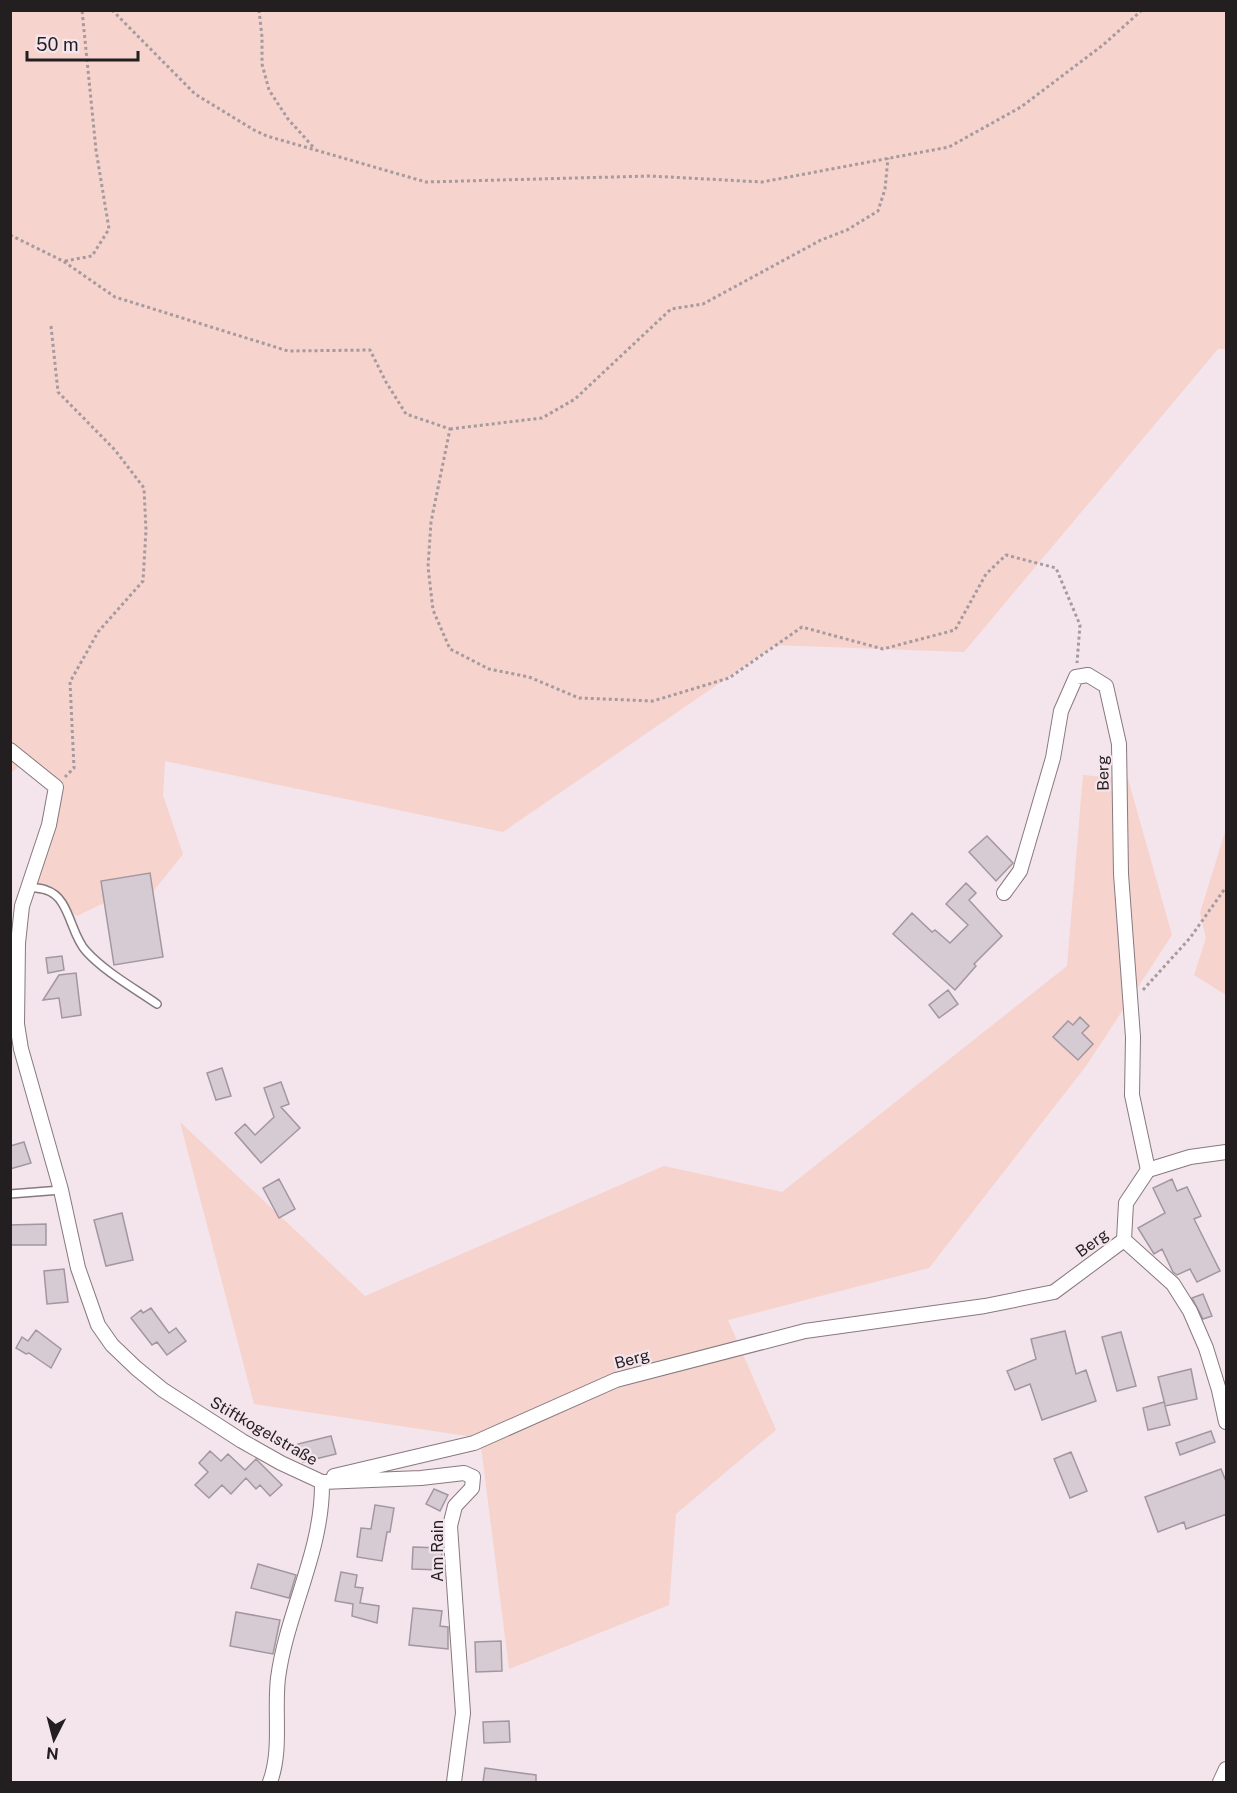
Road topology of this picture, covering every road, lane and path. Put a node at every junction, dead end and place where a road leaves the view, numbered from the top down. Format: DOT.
graph roads {
  1 [pos="82,10"];
  2 [pos="112,10"];
  3 [pos="259,10"];
  4 [pos="1142,10"];
  5 [pos="316,150"];
  6 [pos="888,158"];
  7 [pos="10,235"];
  8 [pos="63,261"];
  9 [pos="51,326"];
  10 [pos="450,429"];
  11 [pos="1076,677"];
  12 [pos="10,750"];
  13 [pos="56,787"];
  14 [pos="28,887"];
  15 [pos="1227,887"];
  16 [pos="1004,893"];
  17 [pos="1131,1003"];
  18 [pos="157,1004"];
  19 [pos="1227,1152"];
  20 [pos="1148,1170"];
  21 [pos="61,1190"];
  22 [pos="10,1194"];
  23 [pos="1124,1240"];
  24 [pos="1227,1422"];
  25 [pos="322,1482"];
  26 [pos="1227,1769"];
  27 [pos="273,1780"];
  28 [pos="454,1782"];
  29 [pos="1220,1782"];
  1 -- 8 [label="path"];
  2 -- 5 [label="path"];
  3 -- 5 [label="path"];
  4 -- 6 [label="path"];
  5 -- 6 [label="path"];
  6 -- 10 [label="path"];
  7 -- 8 [label="path"];
  8 -- 10 [label="path"];
  9 -- 13 [label="path"];
  10 -- 11 [label="path"];
  11 -- 16 [label="street"];
  11 -- 17 [label="street, Berg"];
  12 -- 13 [label="street"];
  13 -- 14 [label="street, Stiftkogelstraße"];
  14 -- 18 [label="lane"];
  14 -- 21 [label="street, Stiftkogelstraße"];
  15 -- 17 [label="path"];
  17 -- 20 [label="street, Berg"];
  19 -- 20 [label="street"];
  20 -- 23 [label="street, Berg"];
  21 -- 22 [label="lane"];
  21 -- 25 [label="street, Stiftkogelstraße"];
  23 -- 24 [label="street"];
  23 -- 25 [label="street, Berg"];
  25 -- 27 [label="street, Stiftkogelstraße"];
  25 -- 28 [label="street, Am Rain"];
  26 -- 29 [label="street"];
}
